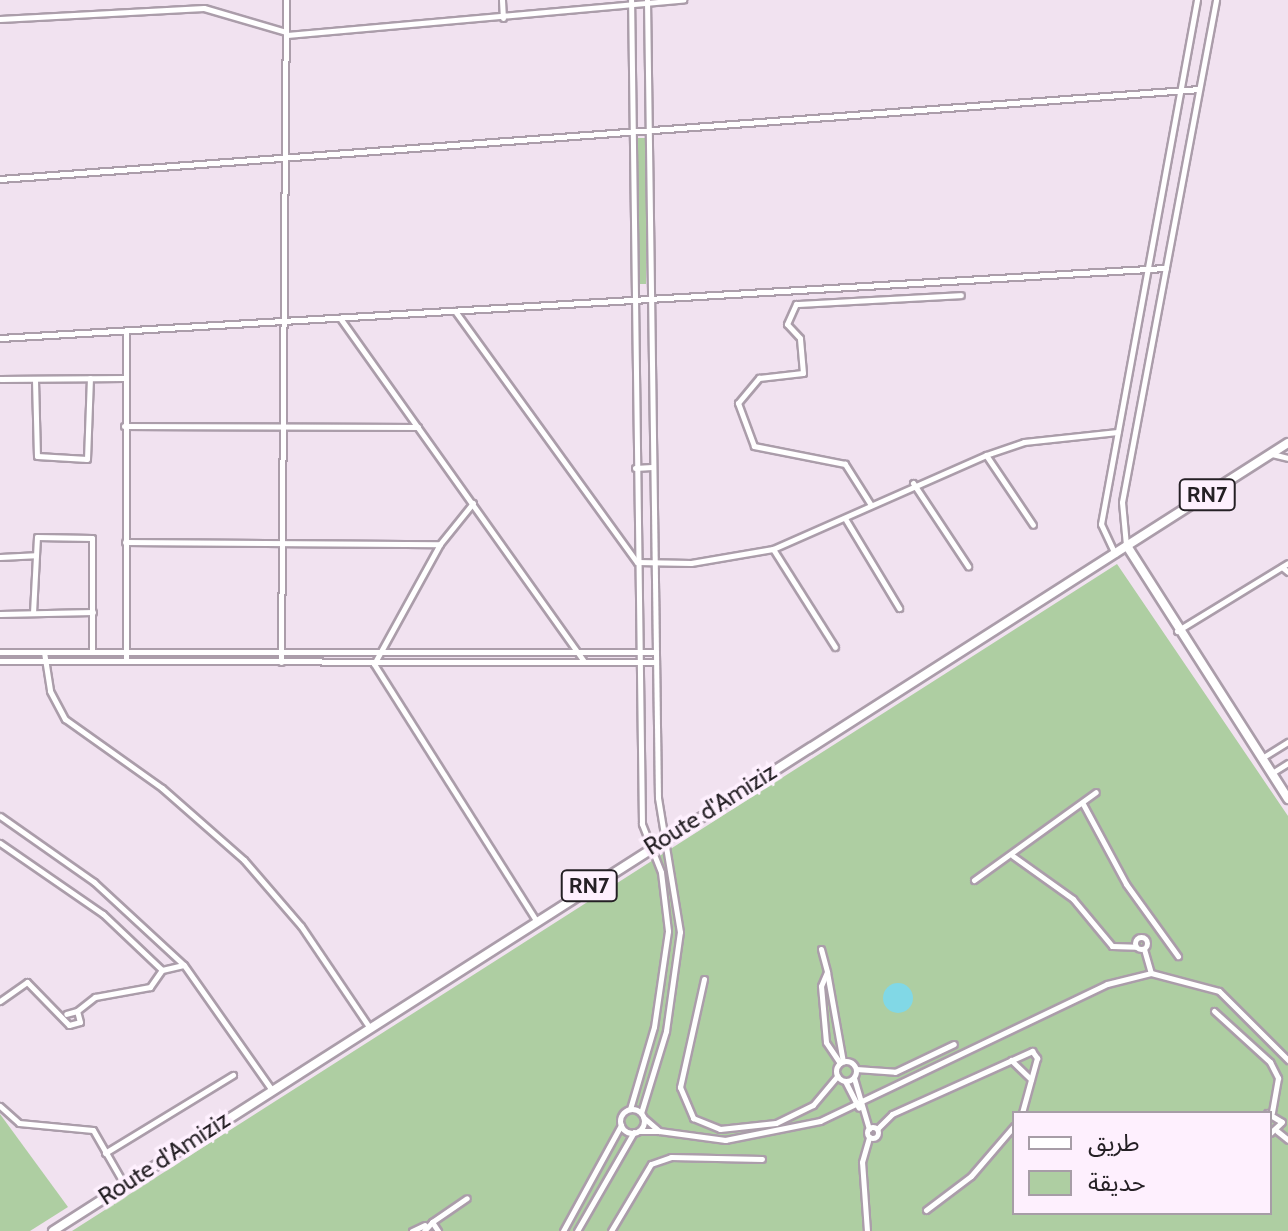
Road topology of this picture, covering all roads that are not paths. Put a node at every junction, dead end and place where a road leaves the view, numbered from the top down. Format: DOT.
graph roads {
  1 [pos="286,0"];
  2 [pos="502,0"];
  3 [pos="631,0"];
  4 [pos="647,0"];
  5 [pos="683,0"];
  6 [pos="1197,0"];
  7 [pos="1216,0"];
  8 [pos="631,8"];
  9 [pos="647,8"];
  10 [pos="503,18"];
  11 [pos="0,19"];
  12 [pos="286,33"];
  13 [pos="1199,89"];
  14 [pos="1180,91"];
  15 [pos="649,129"];
  16 [pos="633,130"];
  17 [pos="285,157"];
  18 [pos="0,179"];
  19 [pos="1166,268"];
  20 [pos="1148,269"];
  21 [pos="961,295"];
  22 [pos="650,299"];
  23 [pos="634,300"];
  24 [pos="455,311"];
  25 [pos="340,318"];
  26 [pos="286,321"];
  27 [pos="126,331"];
  28 [pos="0,338"];
  29 [pos="90,378"];
  30 [pos="124,378"];
  31 [pos="0,379"];
  32 [pos="35,380"];
  33 [pos="124,426"];
  34 [pos="283,427"];
  35 [pos="418,427"];
  36 [pos="1117,432"];
  37 [pos="1288,443"];
  38 [pos="1271,454"];
  39 [pos="986,455"];
  40 [pos="1288,458"];
  41 [pos="652,467"];
  42 [pos="635,468"];
  43 [pos="913,483"];
  44 [pos="473,503"];
  45 [pos="871,505"];
  46 [pos="846,520"];
  47 [pos="1033,525"];
  48 [pos="283,540"];
  49 [pos="125,542"];
  50 [pos="440,544"];
  51 [pos="1127,546"];
  52 [pos="773,549"];
  53 [pos="1115,554"];
  54 [pos="35,555"];
  55 [pos="0,557"];
  56 [pos="1130,561"];
  57 [pos="637,562"];
  58 [pos="1288,563"];
  59 [pos="655,564"];
  60 [pos="968,566"];
  61 [pos="1282,567"];
  62 [pos="1288,572"];
  63 [pos="899,608"];
  64 [pos="93,612"];
  65 [pos="33,613"];
  66 [pos="0,614"];
  67 [pos="1176,631"];
  68 [pos="835,647"];
  69 [pos="579,649"];
  70 [pos="641,651"];
  71 [pos="0,652"];
  72 [pos="44,652"];
  73 [pos="92,652"];
  74 [pos="126,652"];
  75 [pos="281,652"];
  76 [pos="656,652"];
  77 [pos="375,654"];
  78 [pos="126,659"];
  79 [pos="44,660"];
  80 [pos="583,660"];
  81 [pos="0,661"];
  82 [pos="281,662"];
  83 [pos="641,662"];
  84 [pos="656,662"];
  85 [pos="374,664"];
  86 [pos="1288,742"];
  87 [pos="1261,759"];
  88 [pos="1288,763"];
  89 [pos="1271,774"];
  90 [pos="1096,792"];
  91 [pos="1288,799"];
  92 [pos="1083,804"];
  93 [pos="0,816"];
  94 [pos="662,839"];
  95 [pos="0,843"];
  96 [pos="649,847"];
  97 [pos="1013,856"];
  98 [pos="974,880"];
  99 [pos="536,920"];
  100 [pos="1158,930"];
  101 [pos="1146,940"];
  102 [pos="1136,947"];
  103 [pos="821,949"];
  104 [pos="1144,949"];
  105 [pos="1178,956"];
  106 [pos="184,965"];
  107 [pos="162,970"];
  108 [pos="827,972"];
  109 [pos="1151,973"];
  110 [pos="704,979"];
  111 [pos="0,1001"];
  112 [pos="77,1011"];
  113 [pos="1214,1011"];
  114 [pos="66,1014"];
  115 [pos="369,1027"];
  116 [pos="954,1044"];
  117 [pos="1011,1060"];
  118 [pos="1288,1060"];
  119 [pos="841,1063"];
  120 [pos="856,1069"];
  121 [pos="233,1075"];
  122 [pos="837,1076"];
  123 [pos="855,1077"];
  124 [pos="1032,1080"];
  125 [pos="845,1081"];
  126 [pos="271,1089"];
  127 [pos="0,1106"];
  128 [pos="859,1106"];
  129 [pos="630,1109"];
  130 [pos="1023,1111"];
  131 [pos="1270,1111"];
  132 [pos="1272,1113"];
  133 [pos="642,1115"];
  134 [pos="1288,1115"];
  135 [pos="1281,1117"];
  136 [pos="1285,1124"];
  137 [pos="621,1125"];
  138 [pos="1012,1128"];
  139 [pos="869,1129"];
  140 [pos="877,1129"];
  141 [pos="659,1131"];
  142 [pos="636,1132"];
  143 [pos="1274,1132"];
  144 [pos="869,1137"];
  145 [pos="1288,1140"];
  146 [pos="105,1153"];
  147 [pos="762,1159"];
  148 [pos="124,1184"];
  149 [pos="467,1198"];
  150 [pos="926,1210"];
  151 [pos="427,1226"];
  152 [pos="53,1231"];
  153 [pos="412,1231"];
  154 [pos="438,1231"];
  155 [pos="563,1231"];
  156 [pos="577,1231"];
  157 [pos="611,1231"];
  158 [pos="867,1231"];
  1 -- 12 [label="street"];
  2 -- 10 [label="street"];
  3 -- 8 [label="street"];
  4 -- 9 [label="street"];
  5 -- 9 [label="street"];
  6 -- 14 [label="street"];
  7 -- 13 [label="street"];
  8 -- 9 [label="street"];
  8 -- 10 [label="street"];
  8 -- 16 [label="street"];
  9 -- 15 [label="street"];
  10 -- 12 [label="street"];
  11 -- 12 [label="street"];
  12 -- 17 [label="street"];
  13 -- 14 [label="street"];
  13 -- 19 [label="street"];
  14 -- 15 [label="street"];
  14 -- 20 [label="street"];
  15 -- 16 [label="street"];
  15 -- 22 [label="street"];
  16 -- 17 [label="street"];
  16 -- 23 [label="street"];
  17 -- 18 [label="street"];
  17 -- 26 [label="street"];
  19 -- 20 [label="street"];
  19 -- 51 [label="street"];
  20 -- 22 [label="street"];
  20 -- 36 [label="street"];
  21 -- 45 [label="street"];
  22 -- 23 [label="street"];
  22 -- 41 [label="street"];
  23 -- 24 [label="street"];
  23 -- 42 [label="street"];
  24 -- 25 [label="street"];
  24 -- 57 [label="street"];
  25 -- 26 [label="street"];
  25 -- 35 [label="street"];
  26 -- 27 [label="street"];
  26 -- 34 [label="street"];
  27 -- 28 [label="street"];
  27 -- 30 [label="street"];
  29 -- 30 [label="street"];
  29 -- 32 [label="street"];
  29 -- 32 [label="street"];
  30 -- 33 [label="street"];
  31 -- 32 [label="street"];
  33 -- 34 [label="street"];
  33 -- 49 [label="street"];
  34 -- 35 [label="street"];
  34 -- 48 [label="street"];
  35 -- 44 [label="street"];
  36 -- 39 [label="street"];
  36 -- 53 [label="street"];
  37 -- 38 [label="main road, Route d'Amiziz / RN7"];
  38 -- 40 [label="street"];
  38 -- 51 [label="main road, Route d'Amiziz / RN7"];
  39 -- 43 [label="street"];
  39 -- 47 [label="street"];
  41 -- 42 [label="street"];
  41 -- 59 [label="street"];
  42 -- 57 [label="street"];
  43 -- 45 [label="street"];
  43 -- 60 [label="street"];
  44 -- 50 [label="street"];
  44 -- 69 [label="street"];
  45 -- 46 [label="street"];
  46 -- 52 [label="street"];
  46 -- 63 [label="street"];
  48 -- 49 [label="street"];
  48 -- 50 [label="street"];
  48 -- 75 [label="street"];
  49 -- 74 [label="street"];
  50 -- 77 [label="street"];
  51 -- 53 [label="main road, Route d'Amiziz / RN7"];
  51 -- 56 [label="main road"];
  52 -- 59 [label="street"];
  52 -- 68 [label="street"];
  53 -- 56 [label="main road"];
  53 -- 94 [label="main road, Route d'Amiziz / RN7"];
  54 -- 55 [label="street"];
  54 -- 64 [label="street"];
  54 -- 65 [label="street"];
  56 -- 67 [label="main road"];
  57 -- 59 [label="street"];
  57 -- 70 [label="street"];
  58 -- 61 [label="street"];
  59 -- 76 [label="street"];
  61 -- 62 [label="street"];
  61 -- 67 [label="street"];
  64 -- 65 [label="street"];
  64 -- 73 [label="street"];
  65 -- 66 [label="street"];
  67 -- 87 [label="main road"];
  69 -- 70 [label="street"];
  69 -- 77 [label="street"];
  69 -- 80 [label="street"];
  70 -- 76 [label="street"];
  70 -- 83 [label="street"];
  71 -- 72 [label="street"];
  72 -- 73 [label="street"];
  72 -- 79 [label="street"];
  73 -- 74 [label="street"];
  74 -- 75 [label="street"];
  74 -- 78 [label="street"];
  75 -- 77 [label="street"];
  75 -- 82 [label="street"];
  76 -- 84 [label="street"];
  77 -- 85 [label="street"];
  78 -- 79 [label="street"];
  78 -- 82 [label="street"];
  79 -- 81 [label="street"];
  79 -- 115 [label="street"];
  80 -- 83 [label="street"];
  80 -- 85 [label="street"];
  82 -- 85 [label="street"];
  83 -- 84 [label="street"];
  83 -- 96 [label="street"];
  84 -- 94 [label="street"];
  85 -- 99 [label="street"];
  86 -- 87 [label="street"];
  87 -- 89 [label="main road"];
  88 -- 89 [label="street"];
  89 -- 91 [label="main road"];
  90 -- 92 [label="street"];
  92 -- 97 [label="street"];
  92 -- 100 [label="street"];
  93 -- 106 [label="street"];
  94 -- 96 [label="main road, Route d'Amiziz / RN7"];
  94 -- 133 [label="street"];
  95 -- 107 [label="street"];
  96 -- 99 [label="main road, Route d'Amiziz / RN7"];
  96 -- 129 [label="street"];
  97 -- 98 [label="street"];
  97 -- 102 [label="street"];
  99 -- 115 [label="main road, Route d'Amiziz / RN7"];
  100 -- 101 [label="street"];
  100 -- 105 [label="street"];
  101 -- 102 [label="street"];
  101 -- 104 [label="street"];
  102 -- 104 [label="street"];
  103 -- 108 [label="street"];
  104 -- 109 [label="street"];
  106 -- 107 [label="street"];
  106 -- 126 [label="street"];
  107 -- 112 [label="street"];
  108 -- 119 [label="street"];
  108 -- 119 [label="street"];
  109 -- 118 [label="street"];
  109 -- 128 [label="street"];
  110 -- 122 [label="street"];
  111 -- 114 [label="street"];
  112 -- 114 [label="street"];
  112 -- 114 [label="street"];
  113 -- 131 [label="street"];
  115 -- 126 [label="main road, Route d'Amiziz / RN7"];
  116 -- 120 [label="street"];
  117 -- 124 [label="street"];
  117 -- 124 [label="street"];
  117 -- 140 [label="street"];
  119 -- 120 [label="street"];
  119 -- 122 [label="street"];
  120 -- 123 [label="street"];
  121 -- 146 [label="street"];
  122 -- 125 [label="street"];
  123 -- 125 [label="street"];
  123 -- 128 [label="street"];
  124 -- 130 [label="street"];
  125 -- 128 [label="street"];
  126 -- 148 [label="main road, Route d'Amiziz / RN7"];
  127 -- 146 [label="street"];
  128 -- 139 [label="street"];
  128 -- 141 [label="street"];
  129 -- 133 [label="street"];
  129 -- 137 [label="street"];
  132 -- 135 [label="street"];
  133 -- 141 [label="street"];
  133 -- 142 [label="street"];
  134 -- 135 [label="street"];
  135 -- 136 [label="street"];
  136 -- 143 [label="street"];
  137 -- 142 [label="street"];
  137 -- 155 [label="street"];
  138 -- 150 [label="street"];
  139 -- 140 [label="street"];
  139 -- 144 [label="street"];
  140 -- 144 [label="street"];
  141 -- 142 [label="street"];
  142 -- 156 [label="street"];
  143 -- 145 [label="street"];
  144 -- 158 [label="street"];
  146 -- 148 [label="street"];
  147 -- 157 [label="street"];
  148 -- 152 [label="main road, Route d'Amiziz / RN7"];
  149 -- 151 [label="street"];
  151 -- 153 [label="street"];
  151 -- 154 [label="street"];
}
